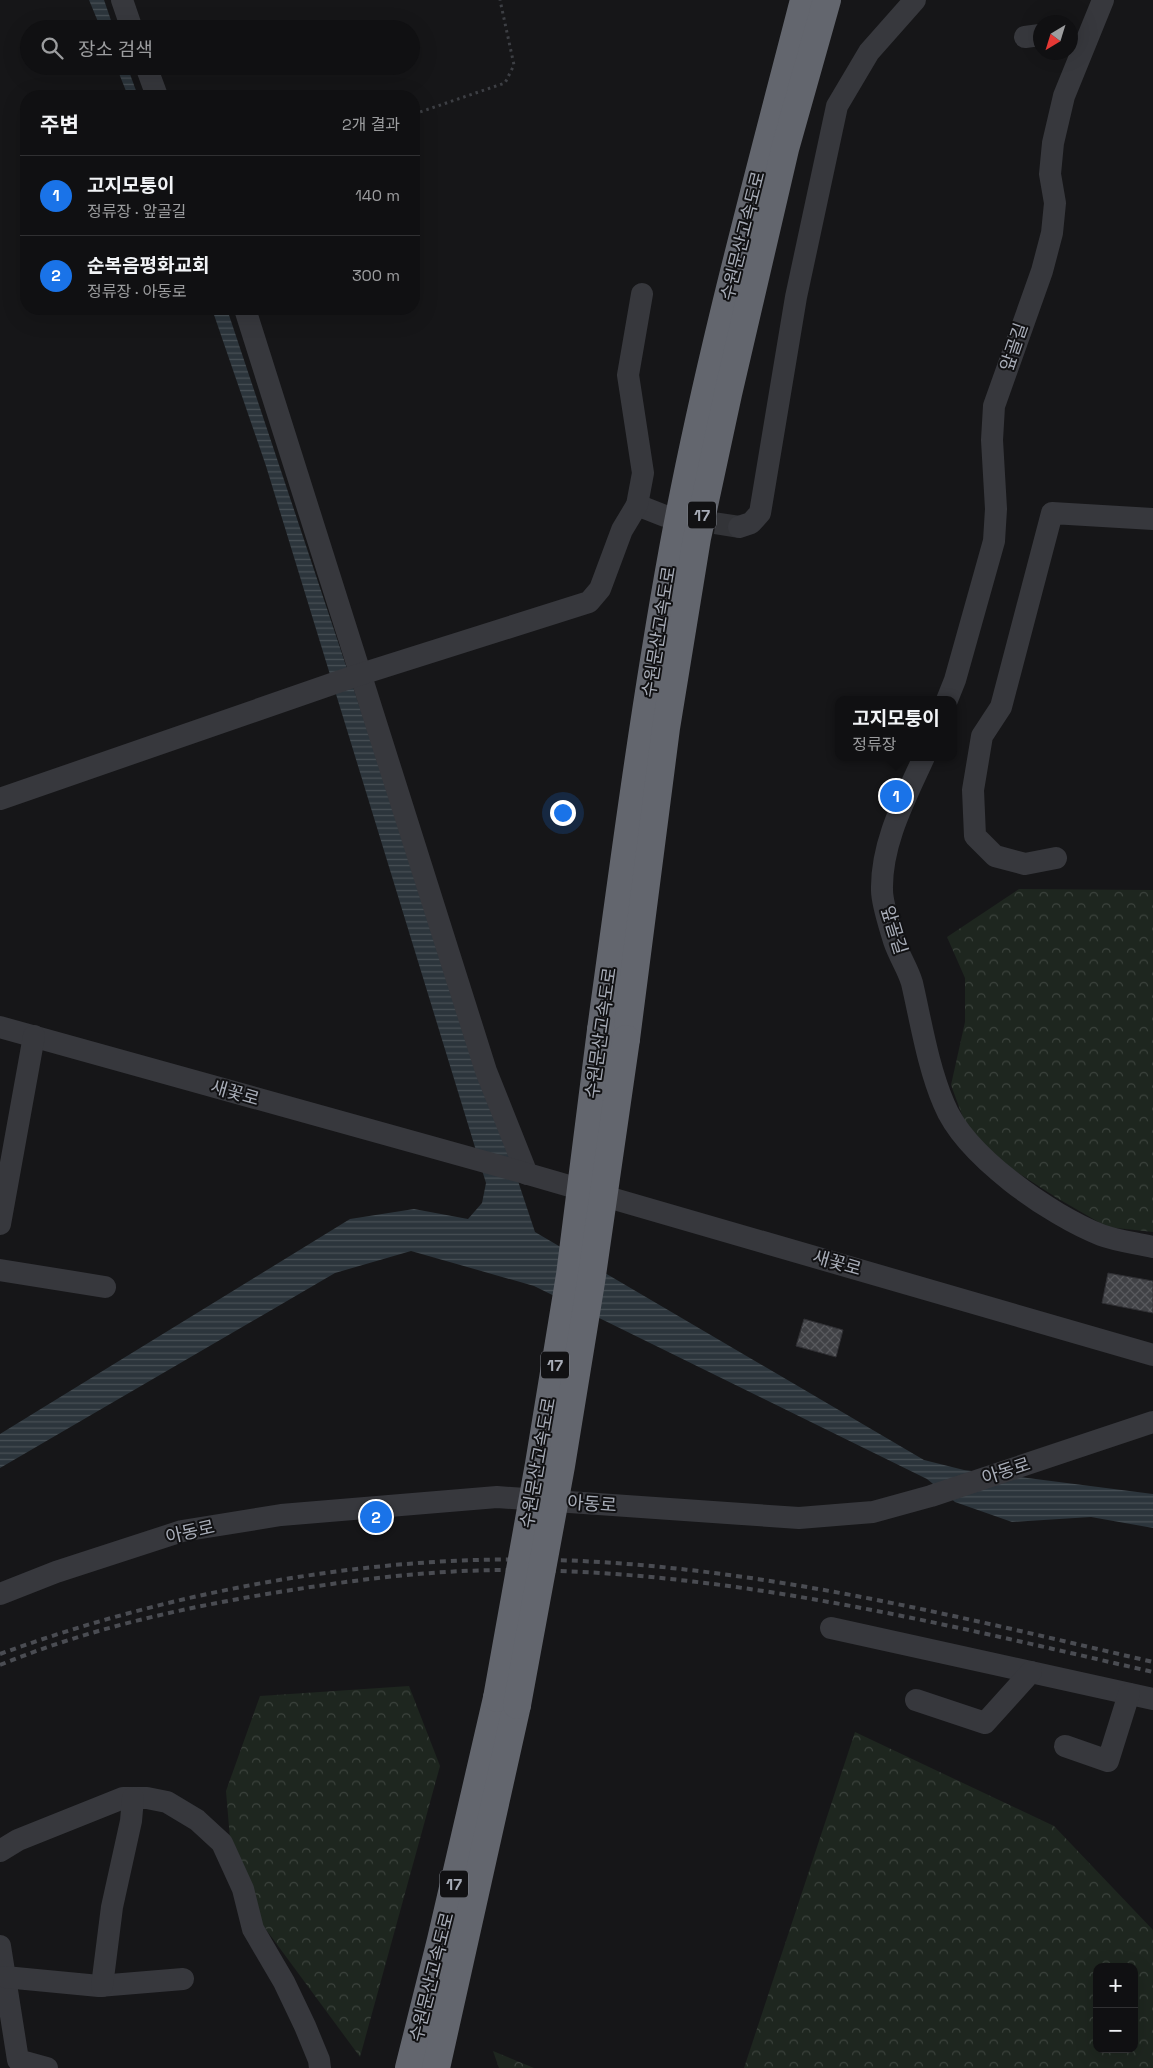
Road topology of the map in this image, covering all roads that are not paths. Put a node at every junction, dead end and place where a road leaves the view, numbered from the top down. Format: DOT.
graph roads {
  1 [pos="122,0"];
  2 [pos="804,0"];
  3 [pos="826,0"];
  4 [pos="915,0"];
  5 [pos="1103,0"];
  6 [pos="129,20"];
  7 [pos="1078,42"];
  8 [pos="1073,60"];
  9 [pos="149,75"];
  10 [pos="155,90"];
  11 [pos="642,294"];
  12 [pos="247,315"];
  13 [pos="637,505"];
  14 [pos="665,516"];
  15 [pos="1153,519"];
  16 [pos="739,527"];
  17 [pos="358,675"];
  18 [pos="948,696"];
  19 [pos="922,761"];
  20 [pos="0,799"];
  21 [pos="1056,858"];
  22 [pos="0,1027"];
  23 [pos="613,1034"];
  24 [pos="34,1036"];
  25 [pos="524,1173"];
  26 [pos="0,1224"];
  27 [pos="1153,1247"];
  28 [pos="0,1270"];
  29 [pos="106,1287"];
  30 [pos="1153,1355"];
  31 [pos="1153,1422"];
  32 [pos="0,1594"];
  33 [pos="832,1628"];
  34 [pos="1031,1672"];
  35 [pos="1129,1694"];
  36 [pos="1153,1699"];
  37 [pos="916,1700"];
  38 [pos="507,1702"];
  39 [pos="1065,1746"];
  40 [pos="133,1798"];
  41 [pos="0,1851"];
  42 [pos="0,1946"];
  43 [pos="5,1977"];
  44 [pos="183,1979"];
  45 [pos="102,1986"];
  46 [pos="47,2068"];
  47 [pos="320,2068"];
  48 [pos="409,2068"];
  49 [pos="436,2068"];
  1 -- 6 [label="street"];
  2 -- 23 [label="highway, 수원문산고속도로 / 17"];
  3 -- 23 [label="highway, 수원문산고속도로 / 17"];
  4 -- 16 [label="street"];
  5 -- 7 [label="street, 앞골길"];
  8 -- 18 [label="street, 앞골길"];
  9 -- 10 [label="street"];
  11 -- 13 [label="street"];
  12 -- 17 [label="street"];
  13 -- 14 [label="street"];
  13 -- 17 [label="street"];
  15 -- 21 [label="street"];
  17 -- 20 [label="street"];
  17 -- 25 [label="street"];
  19 -- 27 [label="street, 앞골길"];
  22 -- 24 [label="street, 새꽃로"];
  23 -- 38 [label="highway, 수원문산고속도로 / 17, bridge"];
  24 -- 25 [label="street, 새꽃로"];
  24 -- 26 [label="street"];
  25 -- 30 [label="street, 새꽃로"];
  28 -- 29 [label="street"];
  31 -- 32 [label="street, 아동로"];
  33 -- 34 [label="street"];
  34 -- 35 [label="street"];
  34 -- 37 [label="street"];
  35 -- 36 [label="street"];
  35 -- 39 [label="street"];
  38 -- 48 [label="highway, 수원문산고속도로 / 17"];
  38 -- 49 [label="highway, 수원문산고속도로 / 17"];
  40 -- 41 [label="street"];
  40 -- 45 [label="street"];
  40 -- 47 [label="street"];
  42 -- 43 [label="street"];
  43 -- 45 [label="street"];
  43 -- 46 [label="street"];
  44 -- 45 [label="street"];
}
